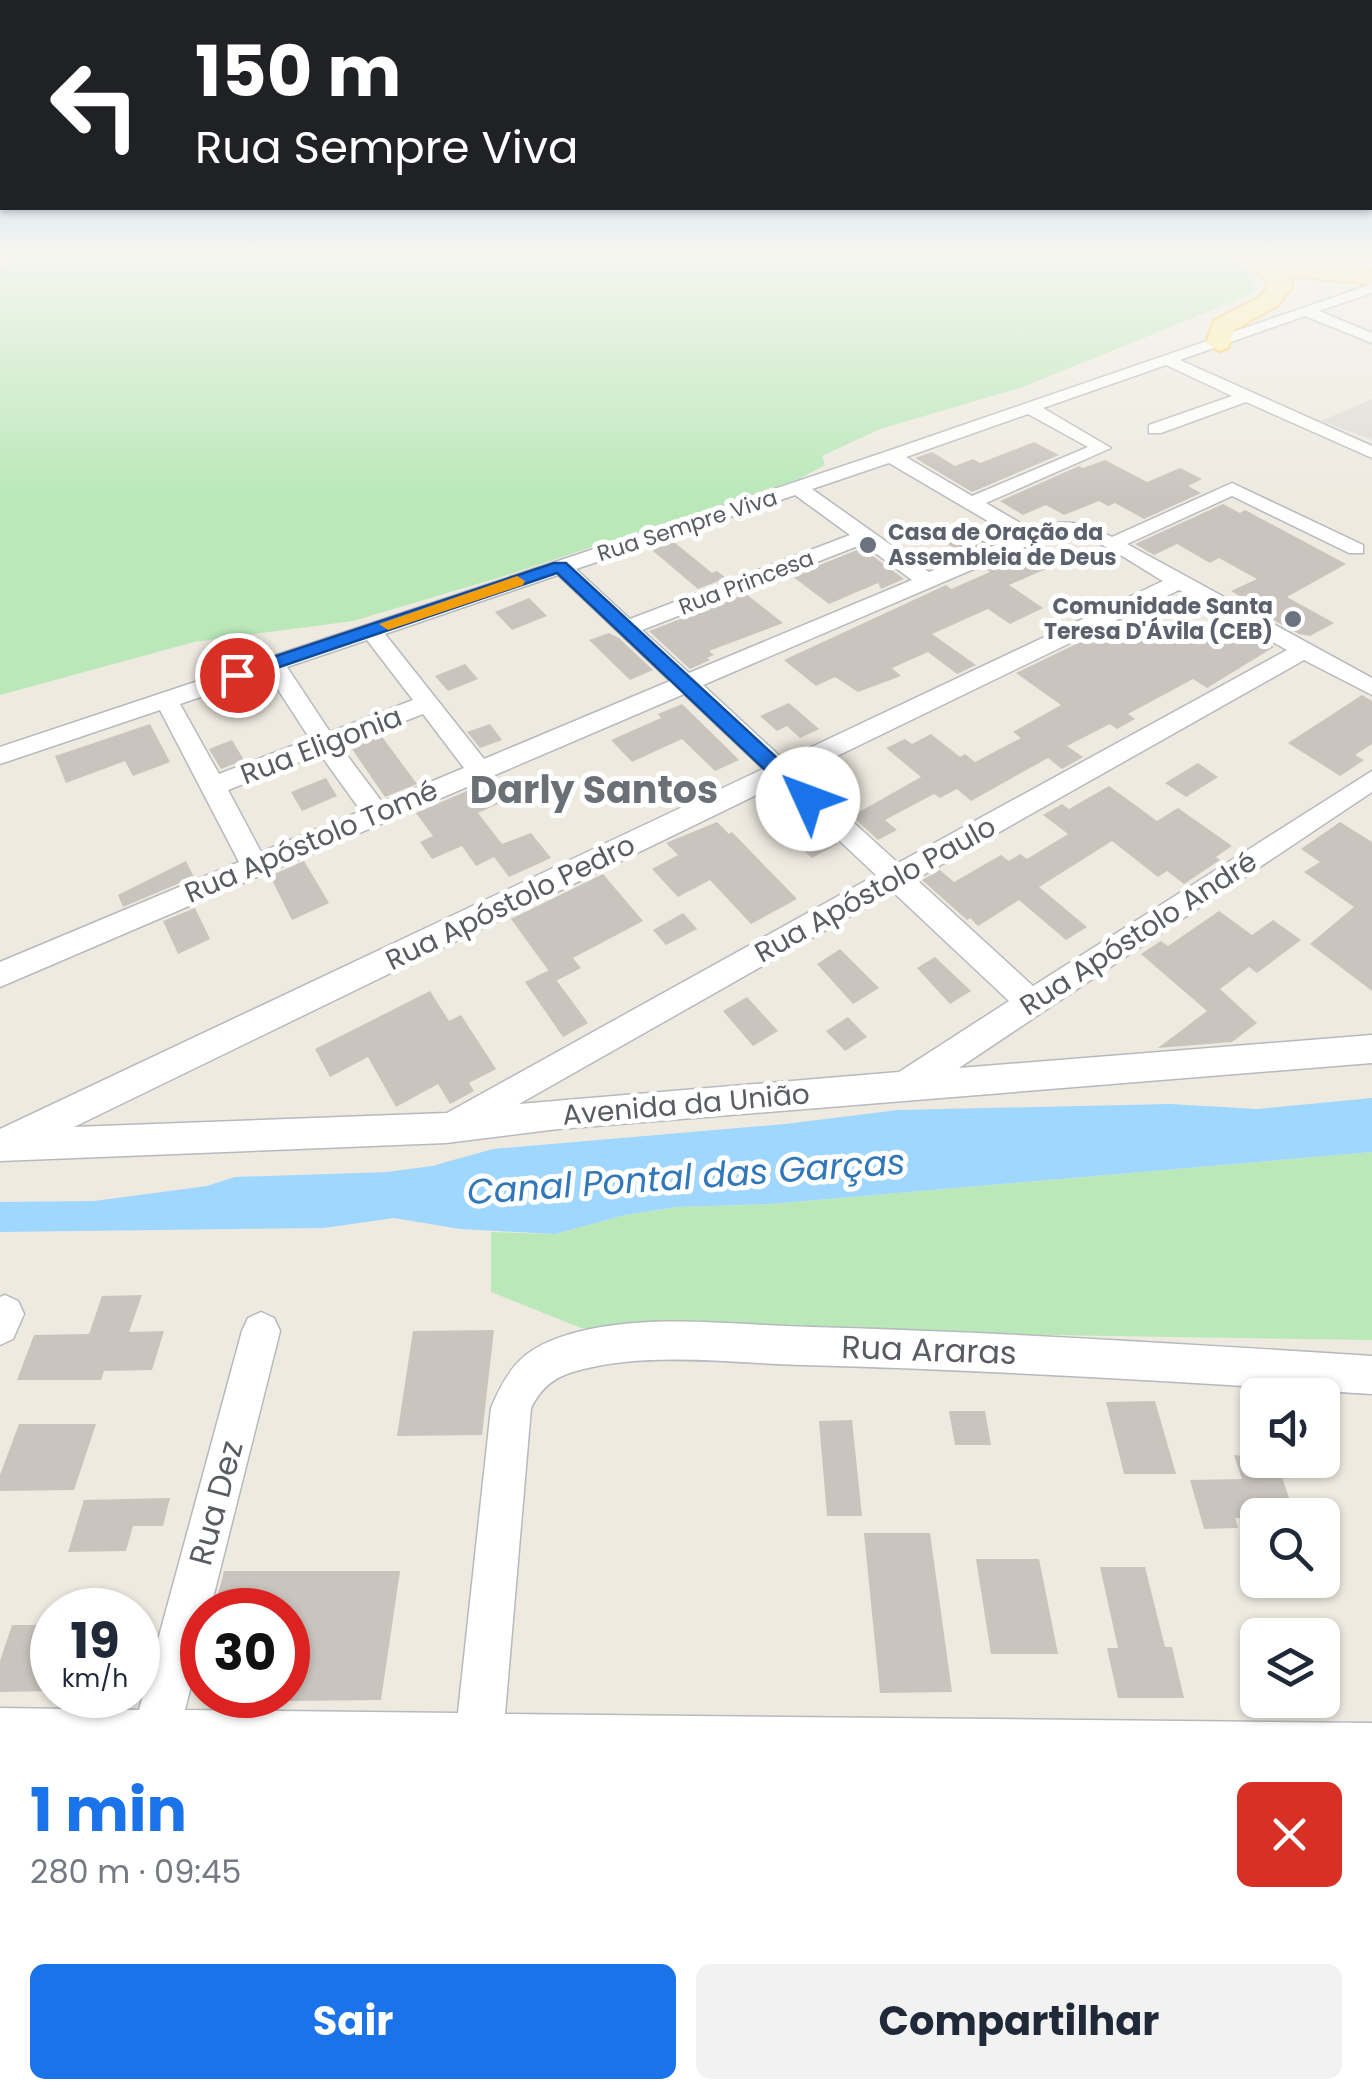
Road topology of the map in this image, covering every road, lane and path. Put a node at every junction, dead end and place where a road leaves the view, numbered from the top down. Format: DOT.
graph roads {
  1 [pos="1221,336"];
  2 [pos="1240,336"];
  3 [pos="1219,343"];
  4 [pos="1167,360"];
  5 [pos="1245,397"];
  6 [pos="1028,408"];
  7 [pos="1155,429"];
  8 [pos="1372,453"];
  9 [pos="892,456"];
  10 [pos="798,488"];
  11 [pos="971,503"];
  12 [pos="865,536"];
  13 [pos="1030,537"];
  14 [pos="1112,544"];
  15 [pos="1356,550"];
  16 [pos="560,566"];
  17 [pos="928,581"];
  18 [pos="1180,581"];
  19 [pos="626,628"];
  20 [pos="371,630"];
  21 [pos="1304,650"];
  22 [pos="272,663"];
  23 [pos="686,684"];
  24 [pos="1372,688"];
  25 [pos="166,699"];
  26 [pos="428,703"];
  27 [pos="324,743"];
  28 [pos="0,756"];
  29 [pos="480,771"];
  30 [pos="780,772"];
  31 [pos="1372,780"];
  32 [pos="214,786"];
  33 [pos="376,812"];
  34 [pos="254,864"];
  35 [pos="894,879"];
  36 [pos="0,975"];
  37 [pos="1032,1003"];
  38 [pos="1372,1027"];
  39 [pos="1357,1050"];
  40 [pos="904,1087"];
  41 [pos="446,1128"];
  42 [pos="1,1145"];
  43 [pos="261,1331"];
  44 [pos="1372,1375"];
  45 [pos="0,1732"];
  46 [pos="154,1741"];
  47 [pos="478,1742"];
  48 [pos="843,1745"];
  49 [pos="1181,1747"];
  50 [pos="1372,1747"];
  1 -- 3 [label="main road"];
  2 -- 3 [label="street, Rua Sempre Viva"];
  3 -- 4 [label="street, Rua Sempre Viva"];
  4 -- 5 [label="street"];
  4 -- 6 [label="street, Rua Sempre Viva"];
  5 -- 7 [label="street"];
  5 -- 8 [label="street"];
  6 -- 9 [label="street, Rua Sempre Viva"];
  6 -- 11 [label="street"];
  9 -- 10 [label="street, Rua Sempre Viva"];
  9 -- 11 [label="street"];
  10 -- 12 [label="street"];
  10 -- 16 [label="street, Rua Sempre Viva"];
  11 -- 13 [label="street"];
  12 -- 17 [label="street"];
  12 -- 19 [label="street, Rua Princesa"];
  13 -- 14 [label="street, Rua Apóstolo Tomé"];
  13 -- 17 [label="street, Rua Apóstolo Tomé"];
  14 -- 15 [label="street"];
  14 -- 18 [label="street"];
  16 -- 19 [label="street"];
  16 -- 20 [label="street, Rua Sempre Viva"];
  17 -- 23 [label="street, Rua Apóstolo Tomé"];
  18 -- 21 [label="street"];
  18 -- 30 [label="street, Rua Apóstolo Pedro"];
  19 -- 23 [label="street"];
  20 -- 22 [label="street, Rua Sempre Viva"];
  20 -- 26 [label="street"];
  21 -- 24 [label="street"];
  21 -- 35 [label="street, Rua Apóstolo Paulo"];
  22 -- 25 [label="street, Rua Sempre Viva"];
  22 -- 27 [label="street"];
  23 -- 29 [label="street, Rua Apóstolo Tomé"];
  23 -- 30 [label="street"];
  25 -- 28 [label="street, Rua Sempre Viva"];
  25 -- 32 [label="street"];
  26 -- 27 [label="street, Rua Eligonia"];
  26 -- 29 [label="street"];
  27 -- 32 [label="street, Rua Eligonia"];
  27 -- 33 [label="street"];
  29 -- 33 [label="street, Rua Apóstolo Tomé"];
  30 -- 35 [label="street"];
  30 -- 42 [label="street, Rua Apóstolo Pedro"];
  31 -- 37 [label="street, Rua Apóstolo André"];
  32 -- 34 [label="street"];
  33 -- 34 [label="street, Rua Apóstolo Tomé"];
  34 -- 36 [label="street, Rua Apóstolo Tomé"];
  35 -- 37 [label="street"];
  35 -- 41 [label="street, Rua Apóstolo Paulo"];
  37 -- 40 [label="street, Rua Apóstolo André"];
  38 -- 39 [label="street"];
  39 -- 40 [label="street, Avenida da União"];
  40 -- 41 [label="street, Avenida da União"];
  41 -- 42 [label="street, Avenida da União"];
  43 -- 46 [label="street, Rua Dez"];
  44 -- 47 [label="street, Rua Araras"];
  45 -- 46 [label="street"];
  46 -- 47 [label="street"];
  47 -- 48 [label="street"];
  48 -- 49 [label="street"];
  49 -- 50 [label="street"];
}
